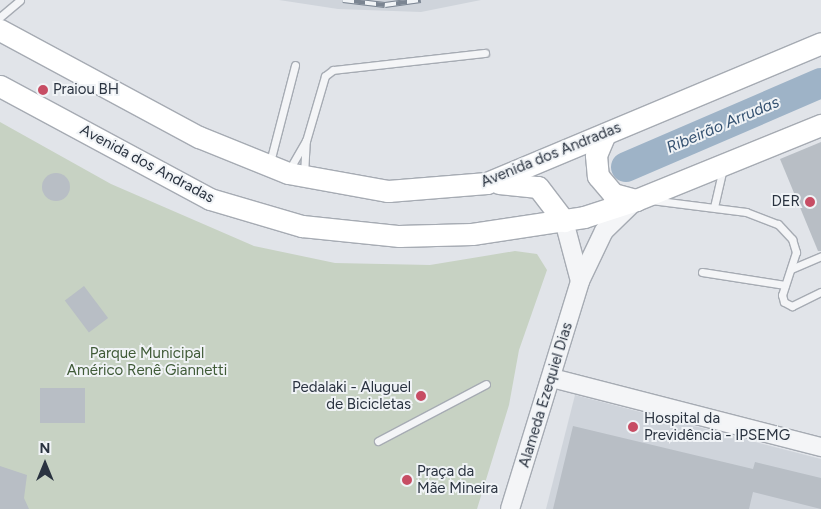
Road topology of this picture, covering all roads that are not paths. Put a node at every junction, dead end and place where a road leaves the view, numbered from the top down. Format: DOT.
graph roads {
  1 [pos="20,0"];
  2 [pos="0,17"];
  3 [pos="0,30"];
  4 [pos="821,43"];
  5 [pos="485,53"];
  6 [pos="295,65"];
  7 [pos="0,86"];
  8 [pos="821,124"];
  9 [pos="605,134"];
  10 [pos="306,141"];
  11 [pos="724,164"];
  12 [pos="287,171"];
  13 [pos="487,183"];
  14 [pos="638,199"];
  15 [pos="714,207"];
  16 [pos="564,221"];
  17 [pos="821,256"];
  18 [pos="791,269"];
  19 [pos="702,272"];
  20 [pos="580,282"];
  21 [pos="785,285"];
  22 [pos="821,292"];
  23 [pos="552,378"];
  24 [pos="486,384"];
  25 [pos="378,441"];
  26 [pos="821,447"];
  27 [pos="510,509"];
  1 -- 2 [label="lane"];
  3 -- 12 [label="main road, Avenida dos Andradas"];
  4 -- 9 [label="main road, Avenida dos Andradas"];
  5 -- 10 [label="lane"];
  6 -- 12 [label="lane"];
  7 -- 16 [label="main road, Avenida dos Andradas"];
  8 -- 11 [label="main road, Avenida dos Andradas"];
  9 -- 13 [label="main road, Avenida dos Andradas"];
  9 -- 14 [label="main road"];
  10 -- 12 [label="lane"];
  10 -- 12 [label="lane"];
  11 -- 14 [label="main road, Avenida dos Andradas"];
  11 -- 15 [label="lane"];
  12 -- 13 [label="main road, Avenida dos Andradas"];
  13 -- 16 [label="main road"];
  14 -- 15 [label="lane"];
  14 -- 16 [label="main road, Avenida dos Andradas"];
  14 -- 20 [label="street, Alameda Ezequiel Dias"];
  15 -- 18 [label="lane"];
  16 -- 20 [label="street"];
  17 -- 18 [label="lane"];
  18 -- 21 [label="lane"];
  19 -- 21 [label="lane"];
  20 -- 23 [label="street, Alameda Ezequiel Dias"];
  21 -- 22 [label="lane"];
  23 -- 26 [label="street"];
  23 -- 27 [label="street, Alameda Ezequiel Dias"];
  24 -- 25 [label="lane"];
}
